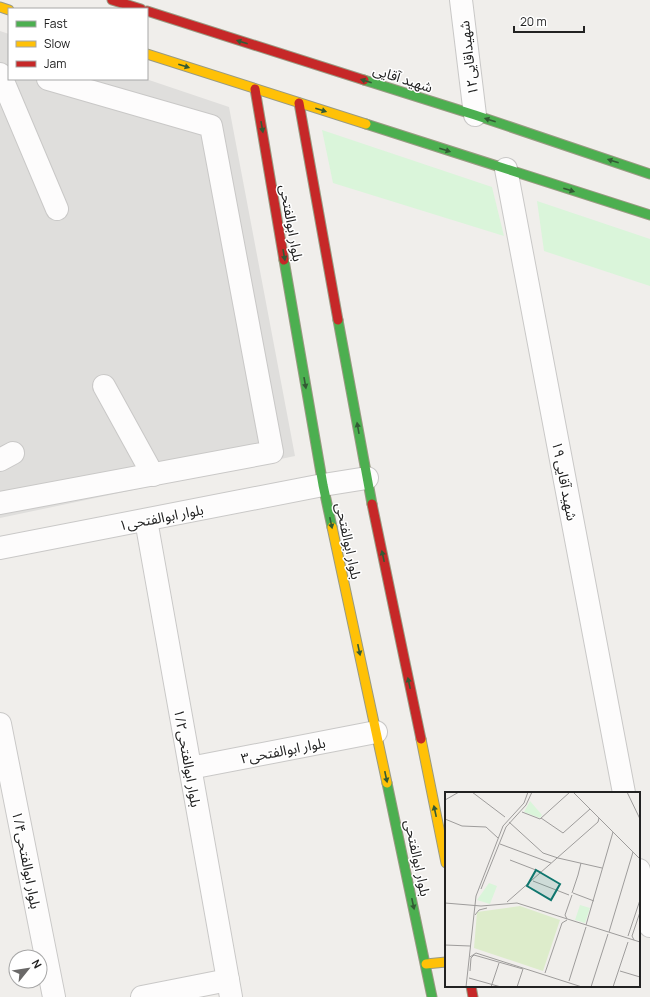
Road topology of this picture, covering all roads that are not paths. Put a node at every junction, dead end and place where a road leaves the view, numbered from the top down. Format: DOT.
graph roads {
  1 [pos="112,0"];
  2 [pos="461,0"];
  3 [pos="146,8"];
  4 [pos="150,9"];
  5 [pos="148,54"];
  6 [pos="0,74"];
  7 [pos="51,80"];
  8 [pos="255,89"];
  9 [pos="299,103"];
  10 [pos="475,115"];
  11 [pos="506,169"];
  12 [pos="650,174"];
  13 [pos="57,209"];
  14 [pos="650,216"];
  15 [pos="104,386"];
  16 [pos="153,475"];
  17 [pos="367,478"];
  18 [pos="323,485"];
  19 [pos="0,504"];
  20 [pos="146,520"];
  21 [pos="0,548"];
  22 [pos="0,724"];
  23 [pos="376,732"];
  24 [pos="190,768"];
  25 [pos="624,792"];
  26 [pos="445,858"];
  27 [pos="643,871"];
  28 [pos="650,926"];
  29 [pos="445,962"];
  30 [pos="426,964"];
  31 [pos="471,987"];
  32 [pos="229,988"];
  33 [pos="54,997"];
  34 [pos="142,997"];
  35 [pos="432,997"];
  36 [pos="473,997"];
  1 -- 3 [label="street, شهید آقایی"];
  2 -- 10 [label="street, شهیداقایی۱۲"];
  10 -- 4 [label="street, شهید آقایی, one-way"];
  5 -- 8 [label="street, one-way"];
  6 -- 13 [label="street"];
  7 -- 16 [label="street"];
  8 -- 9 [label="street"];
  8 -- 18 [label="street, بلوار ابوالفتحی, one-way"];
  9 -- 11 [label="street, one-way"];
  17 -- 9 [label="street, بلوار ابوالفتحی, one-way"];
  12 -- 10 [label="street, شهید آقایی, one-way"];
  11 -- 14 [label="street, one-way"];
  11 -- 25 [label="street, شهید آقایی ۱۹"];
  15 -- 16 [label="street"];
  16 -- 19 [label="street"];
  17 -- 18 [label="street, بلوار ابوالفتحی۱"];
  26 -- 17 [label="street, بلوار ابوالفتحی, one-way"];
  18 -- 20 [label="street, بلوار ابوالفتحی۱"];
  18 -- 23 [label="street, بلوار ابوالفتحی, one-way"];
  20 -- 21 [label="street, بلوار ابوالفتحی۱"];
  20 -- 24 [label="street, بلوار ابوالفتحی۱/۲"];
  22 -- 33 [label="street, بلوار ابوالفتحی۱/۴"];
  23 -- 24 [label="street, ۳بلوار ابوالفتحی"];
  23 -- 30 [label="street, بلوار ابوالفتحی, one-way"];
  24 -- 32 [label="street, بلوار ابوالفتحی۱/۲"];
  27 -- 28 [label="street"];
  29 -- 30 [label="street"];
  30 -- 35 [label="street, بلوار ابوالفتحی"];
  31 -- 36 [label="street"];
  32 -- 34 [label="street"];
}
